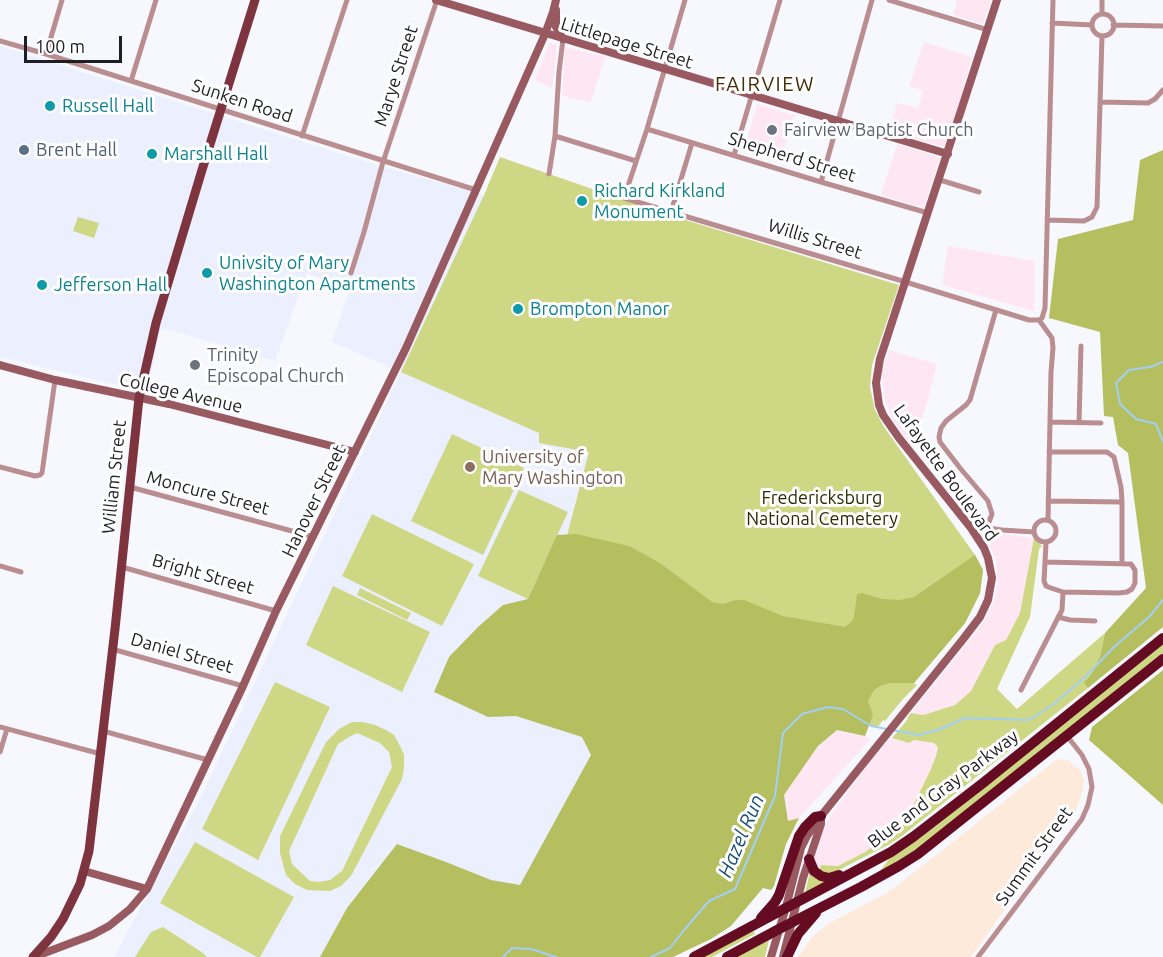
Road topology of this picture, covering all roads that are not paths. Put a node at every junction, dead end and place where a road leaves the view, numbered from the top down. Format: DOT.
graph roads {
  1 [pos="62,0"];
  2 [pos="156,0"];
  3 [pos="255,0"];
  4 [pos="347,0"];
  5 [pos="437,0"];
  6 [pos="556,0"];
  7 [pos="685,0"];
  8 [pos="780,0"];
  9 [pos="872,0"];
  10 [pos="889,0"];
  11 [pos="997,0"];
  12 [pos="1053,0"];
  13 [pos="1102,0"];
  14 [pos="1102,14"];
  15 [pos="1052,23"];
  16 [pos="1092,25"];
  17 [pos="1113,25"];
  18 [pos="1163,26"];
  19 [pos="988,30"];
  20 [pos="545,34"];
  21 [pos="1102,36"];
  22 [pos="563,39"];
  23 [pos="0,41"];
  24 [pos="46,54"];
  25 [pos="665,70"];
  26 [pos="131,81"];
  27 [pos="1163,90"];
  28 [pos="752,96"];
  29 [pos="1101,102"];
  30 [pos="221,110"];
  31 [pos="838,121"];
  32 [pos="647,129"];
  33 [pos="302,136"];
  34 [pos="555,136"];
  35 [pos="692,143"];
  36 [pos="948,154"];
  37 [pos="734,155"];
  38 [pos="636,161"];
  39 [pos="383,162"];
  40 [pos="549,174"];
  41 [pos="940,180"];
  42 [pos="821,182"];
  43 [pos="476,190"];
  44 [pos="979,192"];
  45 [pos="671,212"];
  46 [pos="928,213"];
  47 [pos="1047,220"];
  48 [pos="351,273"];
  49 [pos="906,282"];
  50 [pos="996,310"];
  51 [pos="1039,320"];
  52 [pos="1081,346"];
  53 [pos="0,365"];
  54 [pos="55,380"];
  55 [pos="139,398"];
  56 [pos="1050,422"];
  57 [pos="1079,423"];
  58 [pos="1101,423"];
  59 [pos="355,452"];
  60 [pos="1049,452"];
  61 [pos="0,467"];
  62 [pos="130,487"];
  63 [pos="1048,501"];
  64 [pos="1122,502"];
  65 [pos="1048,520"];
  66 [pos="987,527"];
  67 [pos="971,528"];
  68 [pos="1034,532"];
  69 [pos="314,537"];
  70 [pos="1046,543"];
  71 [pos="1045,562"];
  72 [pos="1122,564"];
  73 [pos="0,566"];
  74 [pos="122,567"];
  75 [pos="21,572"];
  76 [pos="1063,592"];
  77 [pos="276,610"];
  78 [pos="1058,617"];
  79 [pos="1095,621"];
  80 [pos="1163,638"];
  81 [pos="112,649"];
  82 [pos="1163,659"];
  83 [pos="243,686"];
  84 [pos="1021,690"];
  85 [pos="0,727"];
  86 [pos="7,729"];
  87 [pos="103,732"];
  88 [pos="1067,736"];
  89 [pos="0,752"];
  90 [pos="100,754"];
  91 [pos="207,759"];
  92 [pos="820,816"];
  93 [pos="809,859"];
  94 [pos="862,868"];
  95 [pos="84,871"];
  96 [pos="147,889"];
  97 [pos="797,901"];
  98 [pos="786,907"];
  99 [pos="822,907"];
  100 [pos="791,923"];
  101 [pos="753,926"];
  102 [pos="779,929"];
  103 [pos="33,957"];
  104 [pos="694,957"];
  105 [pos="727,957"];
  106 [pos="771,957"];
  107 [pos="785,957"];
  108 [pos="978,957"];
  1 -- 24 [label="street"];
  2 -- 26 [label="street"];
  3 -- 30 [label="main road, William Street"];
  4 -- 33 [label="street"];
  5 -- 20 [label="street, Littlepage Street"];
  5 -- 39 [label="street, Marye Street"];
  6 -- 20 [label="street, Hanover Street"];
  6 -- 22 [label="street"];
  7 -- 25 [label="street"];
  8 -- 28 [label="street"];
  9 -- 31 [label="street"];
  10 -- 19 [label="street"];
  11 -- 19 [label="street, Lafayette Boulevard"];
  12 -- 15 [label="street"];
  13 -- 14 [label="street"];
  14 -- 16 [label="street"];
  14 -- 17 [label="street"];
  15 -- 16 [label="street"];
  15 -- 47 [label="street"];
  16 -- 21 [label="street"];
  17 -- 18 [label="street"];
  17 -- 21 [label="street"];
  19 -- 36 [label="street, Lafayette Boulevard"];
  20 -- 22 [label="street, Littlepage Street"];
  20 -- 43 [label="street, Hanover Street"];
  21 -- 29 [label="street"];
  22 -- 25 [label="street, Littlepage Street"];
  22 -- 34 [label="street"];
  23 -- 24 [label="street, Sunken Road"];
  24 -- 26 [label="street, Sunken Road"];
  25 -- 28 [label="street, Littlepage Street"];
  25 -- 32 [label="street"];
  26 -- 30 [label="street, Sunken Road"];
  27 -- 29 [label="street"];
  28 -- 31 [label="street, Littlepage Street"];
  28 -- 37 [label="street"];
  29 -- 47 [label="street"];
  30 -- 33 [label="street, Sunken Road"];
  30 -- 55 [label="main road, William Street"];
  31 -- 36 [label="street, Littlepage Street"];
  31 -- 42 [label="street"];
  32 -- 35 [label="street, Shepherd Street"];
  32 -- 38 [label="street"];
  33 -- 39 [label="street, Sunken Road"];
  34 -- 38 [label="street"];
  34 -- 40 [label="street"];
  35 -- 37 [label="street, Shepherd Street"];
  35 -- 45 [label="street"];
  36 -- 41 [label="street, Lafayette Boulevard"];
  37 -- 42 [label="street, Shepherd Street"];
  38 -- 45 [label="street, Willis Street"];
  39 -- 43 [label="street, Sunken Road"];
  39 -- 48 [label="street, Marye Street"];
  41 -- 44 [label="street"];
  41 -- 46 [label="street, Lafayette Boulevard"];
  42 -- 46 [label="street, Shepherd Street"];
  43 -- 59 [label="street, Hanover Street"];
  45 -- 49 [label="street, Willis Street"];
  46 -- 49 [label="street, Lafayette Boulevard"];
  47 -- 51 [label="street"];
  49 -- 50 [label="street, Willis Street"];
  49 -- 67 [label="street, Lafayette Boulevard"];
  50 -- 51 [label="street, Willis Street"];
  50 -- 66 [label="street"];
  51 -- 56 [label="street"];
  52 -- 57 [label="street"];
  53 -- 54 [label="street, College Avenue"];
  54 -- 55 [label="street, College Avenue"];
  54 -- 61 [label="street"];
  55 -- 59 [label="street, College Avenue"];
  55 -- 62 [label="main road, William Street"];
  56 -- 57 [label="street"];
  56 -- 60 [label="street"];
  57 -- 58 [label="street"];
  59 -- 69 [label="street, Hanover Street"];
  60 -- 63 [label="street"];
  60 -- 64 [label="street"];
  62 -- 69 [label="street, Moncure Street"];
  62 -- 74 [label="main road, William Street"];
  63 -- 64 [label="street"];
  63 -- 65 [label="street"];
  64 -- 72 [label="street"];
  65 -- 68 [label="street"];
  65 -- 70 [label="street"];
  66 -- 67 [label="street"];
  66 -- 68 [label="street"];
  67 -- 92 [label="street, Lafayette Boulevard"];
  68 -- 70 [label="street"];
  69 -- 77 [label="street, Hanover Street"];
  70 -- 71 [label="street"];
  71 -- 72 [label="street"];
  71 -- 76 [label="street"];
  72 -- 76 [label="street"];
  73 -- 75 [label="street"];
  74 -- 77 [label="street, Bright Street"];
  74 -- 81 [label="main road, William Street"];
  76 -- 78 [label="street"];
  77 -- 83 [label="street, Hanover Street"];
  78 -- 79 [label="street"];
  78 -- 84 [label="street"];
  80 -- 94 [label="highway, Blue and Gray Parkway"];
  81 -- 83 [label="street, Daniel Street"];
  81 -- 87 [label="main road, William Street"];
  82 -- 88 [label="highway, Blue and Gray Parkway"];
  83 -- 91 [label="street, Hanover Street"];
  85 -- 86 [label="street"];
  86 -- 89 [label="street"];
  86 -- 90 [label="street"];
  87 -- 90 [label="main road, William Street"];
  87 -- 91 [label="street"];
  88 -- 99 [label="highway, Blue and Gray Parkway"];
  88 -- 108 [label="street, Summit Street"];
  90 -- 95 [label="main road, William Street"];
  91 -- 96 [label="street, Hanover Street"];
  92 -- 93 [label="street, Lafayette Boulevard"];
  92 -- 98 [label="street, Lafayette Boulevard"];
  92 -- 101 [label="highway"];
  93 -- 94 [label="highway"];
  93 -- 97 [label="street, Lafayette Boulevard"];
  94 -- 97 [label="highway, Blue and Gray Parkway"];
  95 -- 96 [label="street"];
  95 -- 103 [label="main road, William Street"];
  96 -- 103 [label="street, Hanover Street"];
  97 -- 98 [label="highway, Blue and Gray Parkway"];
  97 -- 100 [label="street, Lafayette Boulevard"];
  98 -- 101 [label="highway, Blue and Gray Parkway"];
  98 -- 102 [label="street, Lafayette Boulevard"];
  99 -- 100 [label="highway, Blue and Gray Parkway"];
  99 -- 107 [label="highway"];
  100 -- 102 [label="highway, Blue and Gray Parkway"];
  100 -- 107 [label="street, Lafayette Boulevard"];
  101 -- 104 [label="highway, Blue and Gray Parkway"];
  102 -- 105 [label="highway, Blue and Gray Parkway"];
  102 -- 106 [label="street, Lafayette Boulevard"];
}
